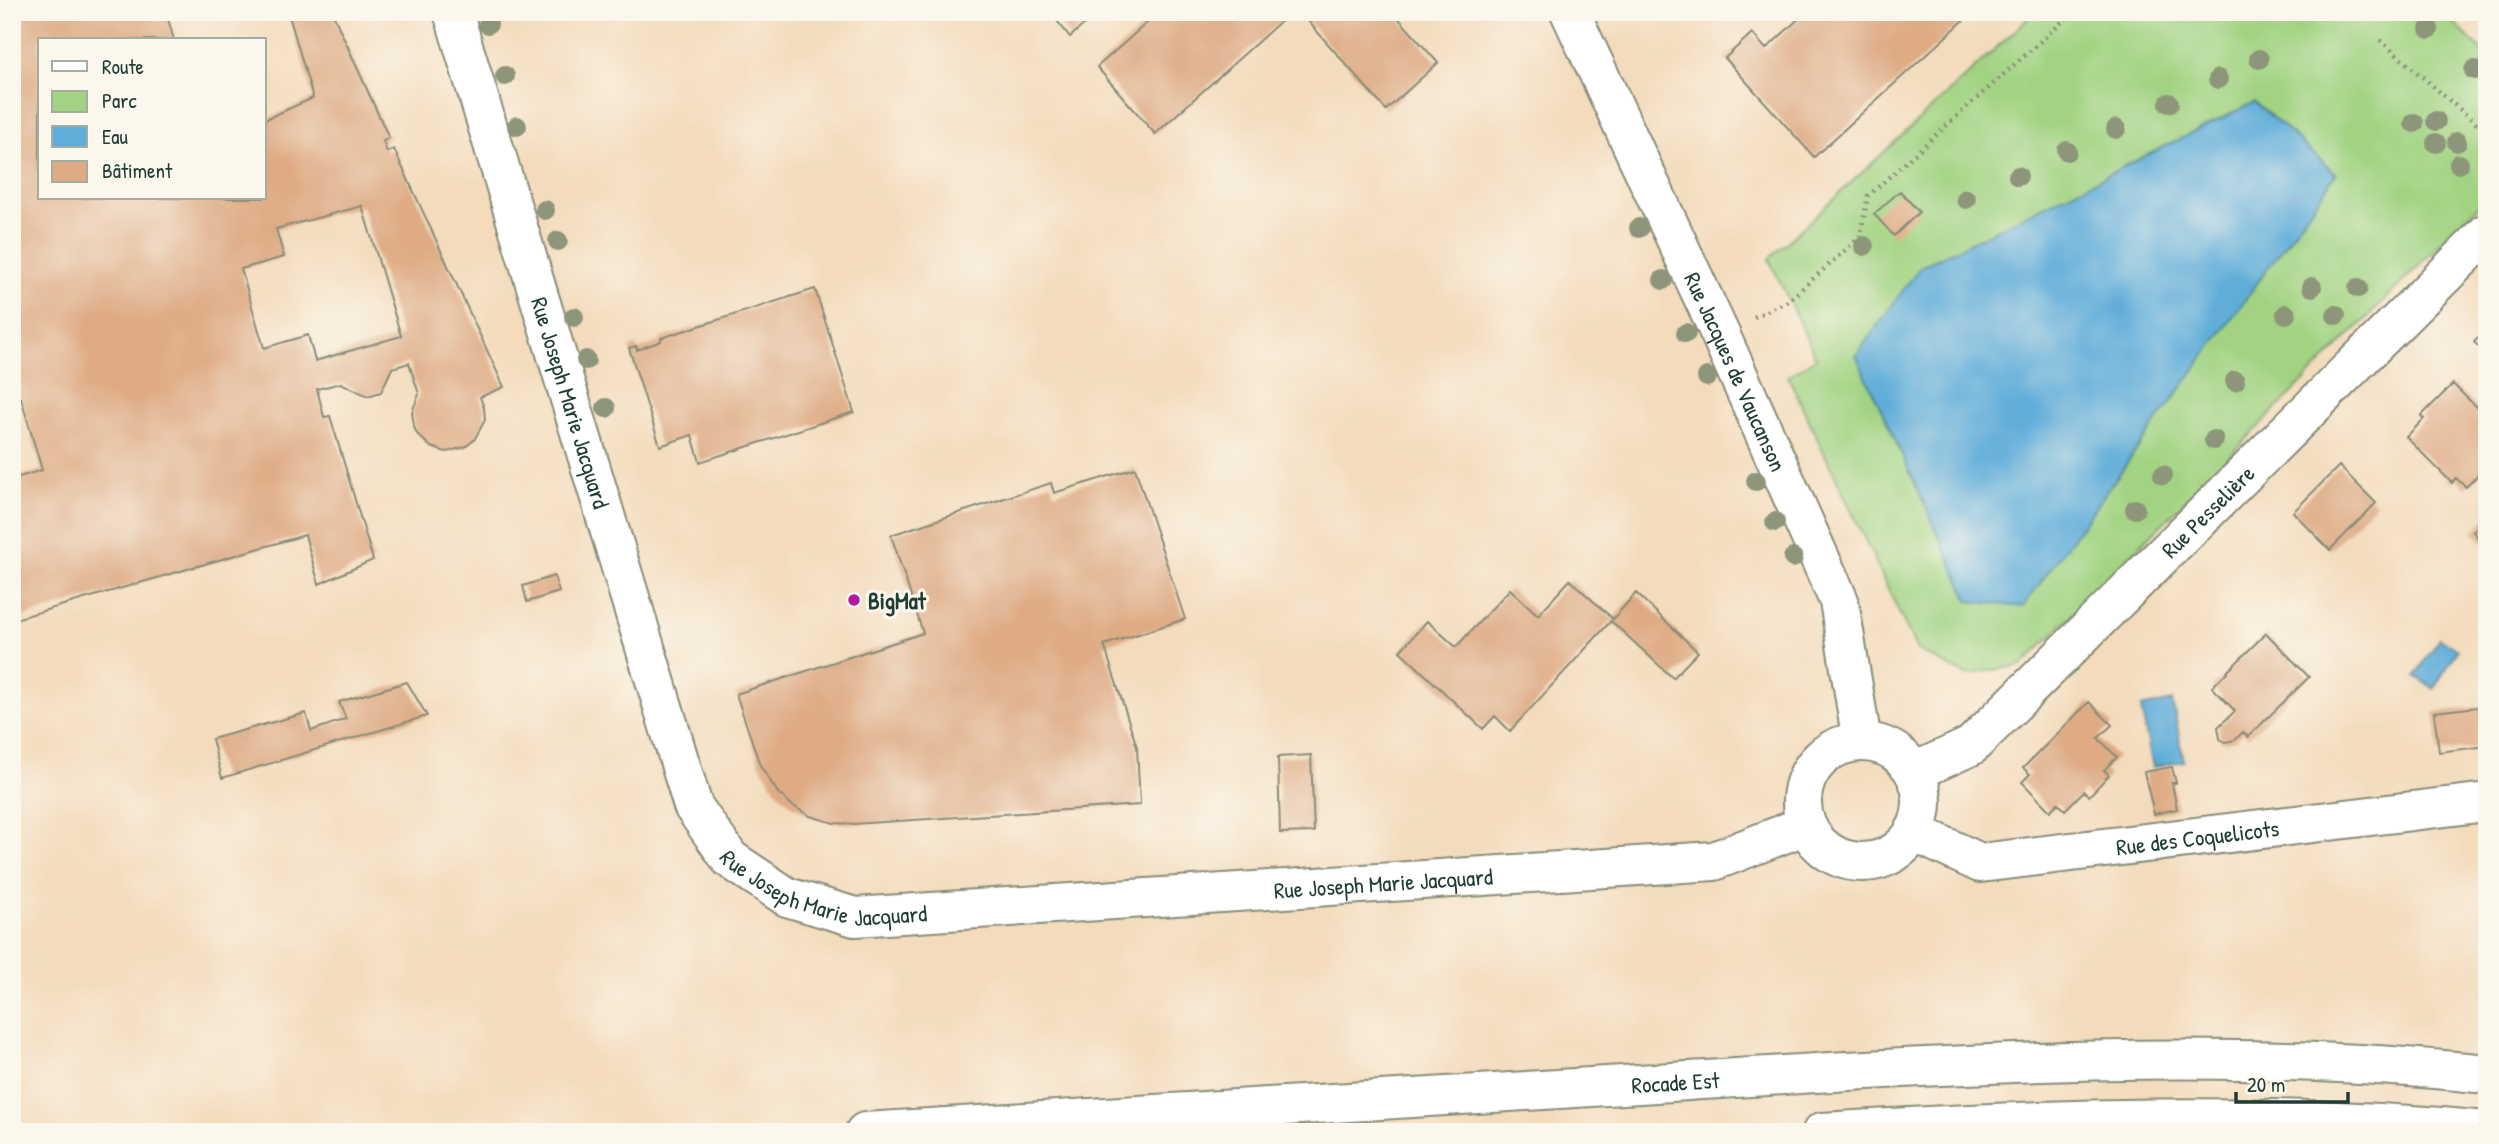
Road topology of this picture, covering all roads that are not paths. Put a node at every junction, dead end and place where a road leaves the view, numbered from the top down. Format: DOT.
graph roads {
  1 [pos="453,12"];
  2 [pos="1570,12"];
  3 [pos="2487,233"];
  4 [pos="1862,742"];
  5 [pos="1914,772"];
  6 [pos="2487,802"];
  7 [pos="1806,825"];
  8 [pos="1914,832"];
  9 [pos="2487,1074"];
  10 [pos="2487,1130"];
  11 [pos="865,1132"];
  12 [pos="1822,1132"];
  1 -- 7 [label="main road, Rue Joseph Marie Jacquard"];
  2 -- 4 [label="main road, Rue Jacques de Vaucanson"];
  3 -- 5 [label="main road, Rue Pesselière"];
  4 -- 5 [label="main road"];
  4 -- 7 [label="main road"];
  5 -- 8 [label="main road"];
  6 -- 8 [label="main road, Rue des Coquelicots"];
  7 -- 8 [label="main road"];
  9 -- 11 [label="main road, Rocade Est"];
  10 -- 12 [label="main road"];
}
